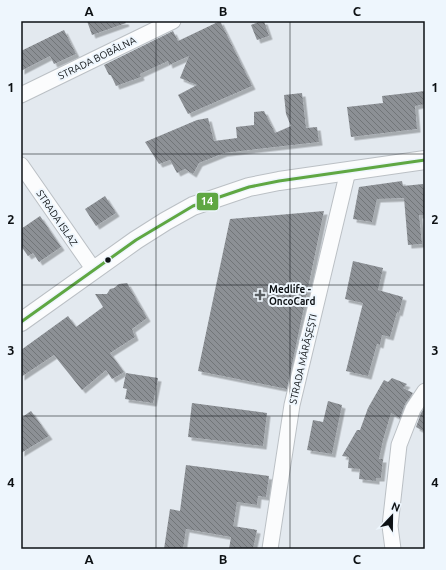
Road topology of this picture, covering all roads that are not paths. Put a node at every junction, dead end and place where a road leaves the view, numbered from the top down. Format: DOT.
graph roads {
  1 [pos="173,21"];
  2 [pos="21,95"];
  3 [pos="425,160"];
  4 [pos="21,165"];
  5 [pos="348,171"];
  6 [pos="94,270"];
  7 [pos="21,322"];
  8 [pos="425,391"];
  9 [pos="270,549"];
  10 [pos="393,549"];
  1 -- 2 [label="street, STRADA BOBÂLNA"];
  3 -- 5 [label="street"];
  4 -- 6 [label="street, STRADA ISLAZ"];
  5 -- 6 [label="street"];
  5 -- 9 [label="street, STRADA MĂRĂȘEȘTI"];
  6 -- 7 [label="street"];
  8 -- 10 [label="street"];
}
